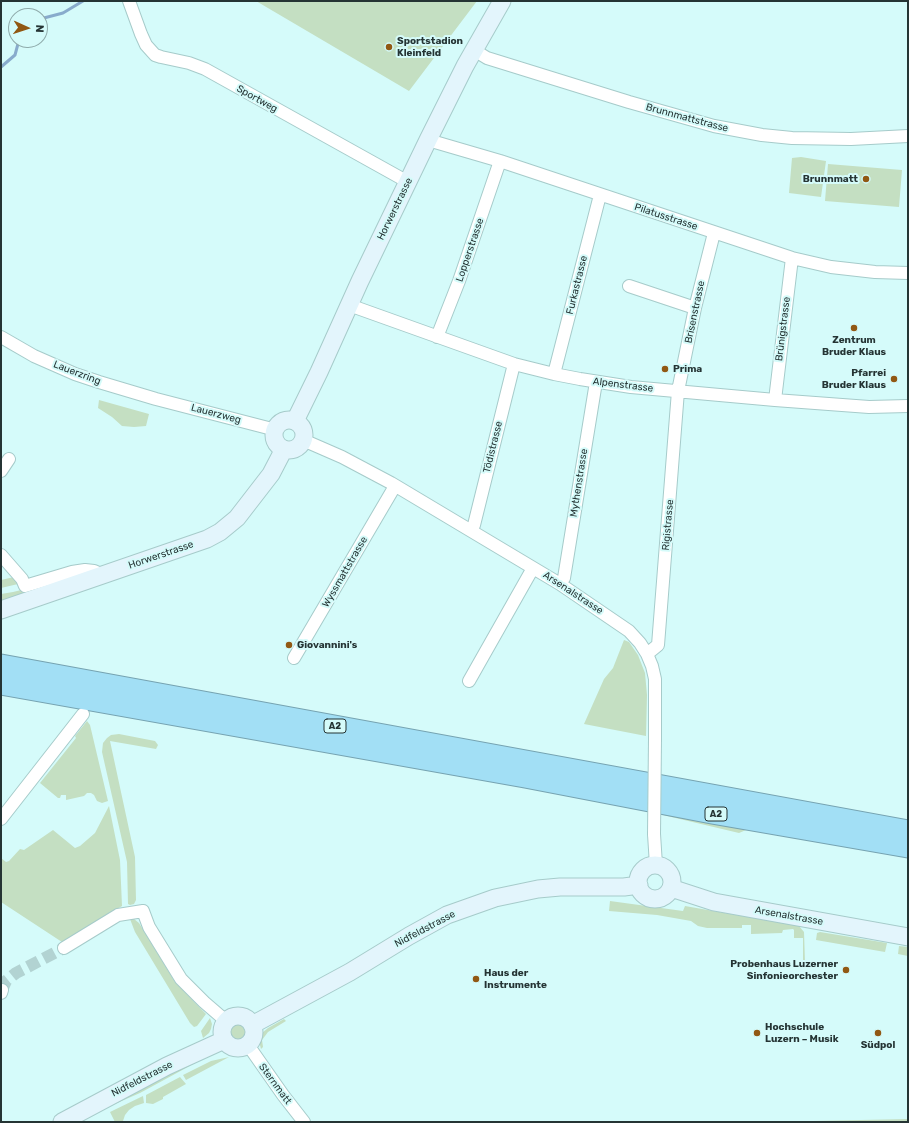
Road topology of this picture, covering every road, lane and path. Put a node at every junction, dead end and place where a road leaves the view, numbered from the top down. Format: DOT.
graph roads {
  1 [pos="129,1"];
  2 [pos="502,1"];
  3 [pos="474,50"];
  4 [pos="908,136"];
  5 [pos="428,140"];
  6 [pos="500,161"];
  7 [pos="408,182"];
  8 [pos="600,195"];
  9 [pos="714,232"];
  10 [pos="792,258"];
  11 [pos="908,273"];
  12 [pos="629,286"];
  13 [pos="349,305"];
  14 [pos="695,308"];
  15 [pos="1,337"];
  16 [pos="436,337"];
  17 [pos="514,364"];
  18 [pos="554,374"];
  19 [pos="596,382"];
  20 [pos="678,391"];
  21 [pos="156,399"];
  22 [pos="775,400"];
  23 [pos="908,406"];
  24 [pos="295,421"];
  25 [pos="276,430"];
  26 [pos="303,440"];
  27 [pos="284,449"];
  28 [pos="9,459"];
  29 [pos="1,471"];
  30 [pos="395,486"];
  31 [pos="471,530"];
  32 [pos="1,555"];
  33 [pos="533,568"];
  34 [pos="103,575"];
  35 [pos="560,584"];
  36 [pos="1,610"];
  37 [pos="647,654"];
  38 [pos="294,658"];
  39 [pos="1,665"];
  40 [pos="469,681"];
  41 [pos="1,684"];
  42 [pos="83,714"];
  43 [pos="1,819"];
  44 [pos="908,831"];
  45 [pos="908,847"];
  46 [pos="656,865"];
  47 [pos="638,885"];
  48 [pos="671,888"];
  49 [pos="908,937"];
  50 [pos="64,948"];
  51 [pos="226,1021"];
  52 [pos="252,1025"];
  53 [pos="224,1040"];
  54 [pos="248,1045"];
  55 [pos="62,1122"];
  56 [pos="304,1122"];
  1 -- 7 [label="street, Sportweg"];
  2 -- 3 [label="street, Horwerstrasse"];
  3 -- 4 [label="street, Brunnmattstrasse"];
  3 -- 5 [label="street, Horwerstrasse"];
  5 -- 6 [label="street, Pilatusstrasse"];
  5 -- 7 [label="street, Horwerstrasse"];
  6 -- 8 [label="street, Pilatusstrasse"];
  6 -- 16 [label="street, Lopperstrasse"];
  7 -- 13 [label="street, Horwerstrasse"];
  8 -- 9 [label="street, Pilatusstrasse"];
  8 -- 18 [label="street, Furkastrasse"];
  9 -- 10 [label="street, Pilatusstrasse"];
  9 -- 14 [label="street, Brisenstrasse"];
  10 -- 11 [label="street, Pilatusstrasse"];
  10 -- 22 [label="street, Brünigstrasse"];
  12 -- 14 [label="street"];
  13 -- 16 [label="street, Alpenstrasse"];
  13 -- 24 [label="street, Horwerstrasse"];
  14 -- 20 [label="street, Brisenstrasse"];
  15 -- 21 [label="street, Lauerzring"];
  16 -- 17 [label="street, Alpenstrasse"];
  17 -- 18 [label="street, Alpenstrasse"];
  17 -- 31 [label="street, Tödistrasse"];
  18 -- 19 [label="street, Alpenstrasse"];
  19 -- 20 [label="street, Alpenstrasse"];
  19 -- 35 [label="street, Mythenstrasse"];
  20 -- 22 [label="street, Alpenstrasse"];
  20 -- 37 [label="street, Rigistrasse"];
  21 -- 25 [label="street, Lauerzweg"];
  22 -- 23 [label="street, Alpenstrasse"];
  24 -- 25 [label="street"];
  24 -- 26 [label="street"];
  25 -- 27 [label="street"];
  26 -- 27 [label="street"];
  26 -- 30 [label="street, Arsenalstrasse"];
  27 -- 34 [label="street, Horwerstrasse"];
  28 -- 29 [label="street"];
  30 -- 31 [label="street, Arsenalstrasse"];
  30 -- 38 [label="street, Wyssmattstrasse"];
  31 -- 33 [label="street, Arsenalstrasse"];
  32 -- 34 [label="street"];
  33 -- 35 [label="street, Arsenalstrasse"];
  33 -- 40 [label="street"];
  34 -- 36 [label="street, Horwerstrasse"];
  35 -- 37 [label="street, Arsenalstrasse"];
  37 -- 46 [label="street, Arsenalstrasse, bridge"];
  39 -- 44 [label="highway, A2"];
  41 -- 45 [label="highway, A2"];
  42 -- 43 [label="street"];
  46 -- 47 [label="street"];
  46 -- 48 [label="street"];
  47 -- 48 [label="street"];
  47 -- 52 [label="street, Nidfeldstrasse"];
  48 -- 49 [label="street, Arsenalstrasse"];
  50 -- 51 [label="street"];
  51 -- 52 [label="street"];
  51 -- 53 [label="street"];
  52 -- 54 [label="street"];
  53 -- 54 [label="street"];
  53 -- 55 [label="street, Nidfeldstrasse"];
  54 -- 56 [label="street, Sternmatt"];
}
